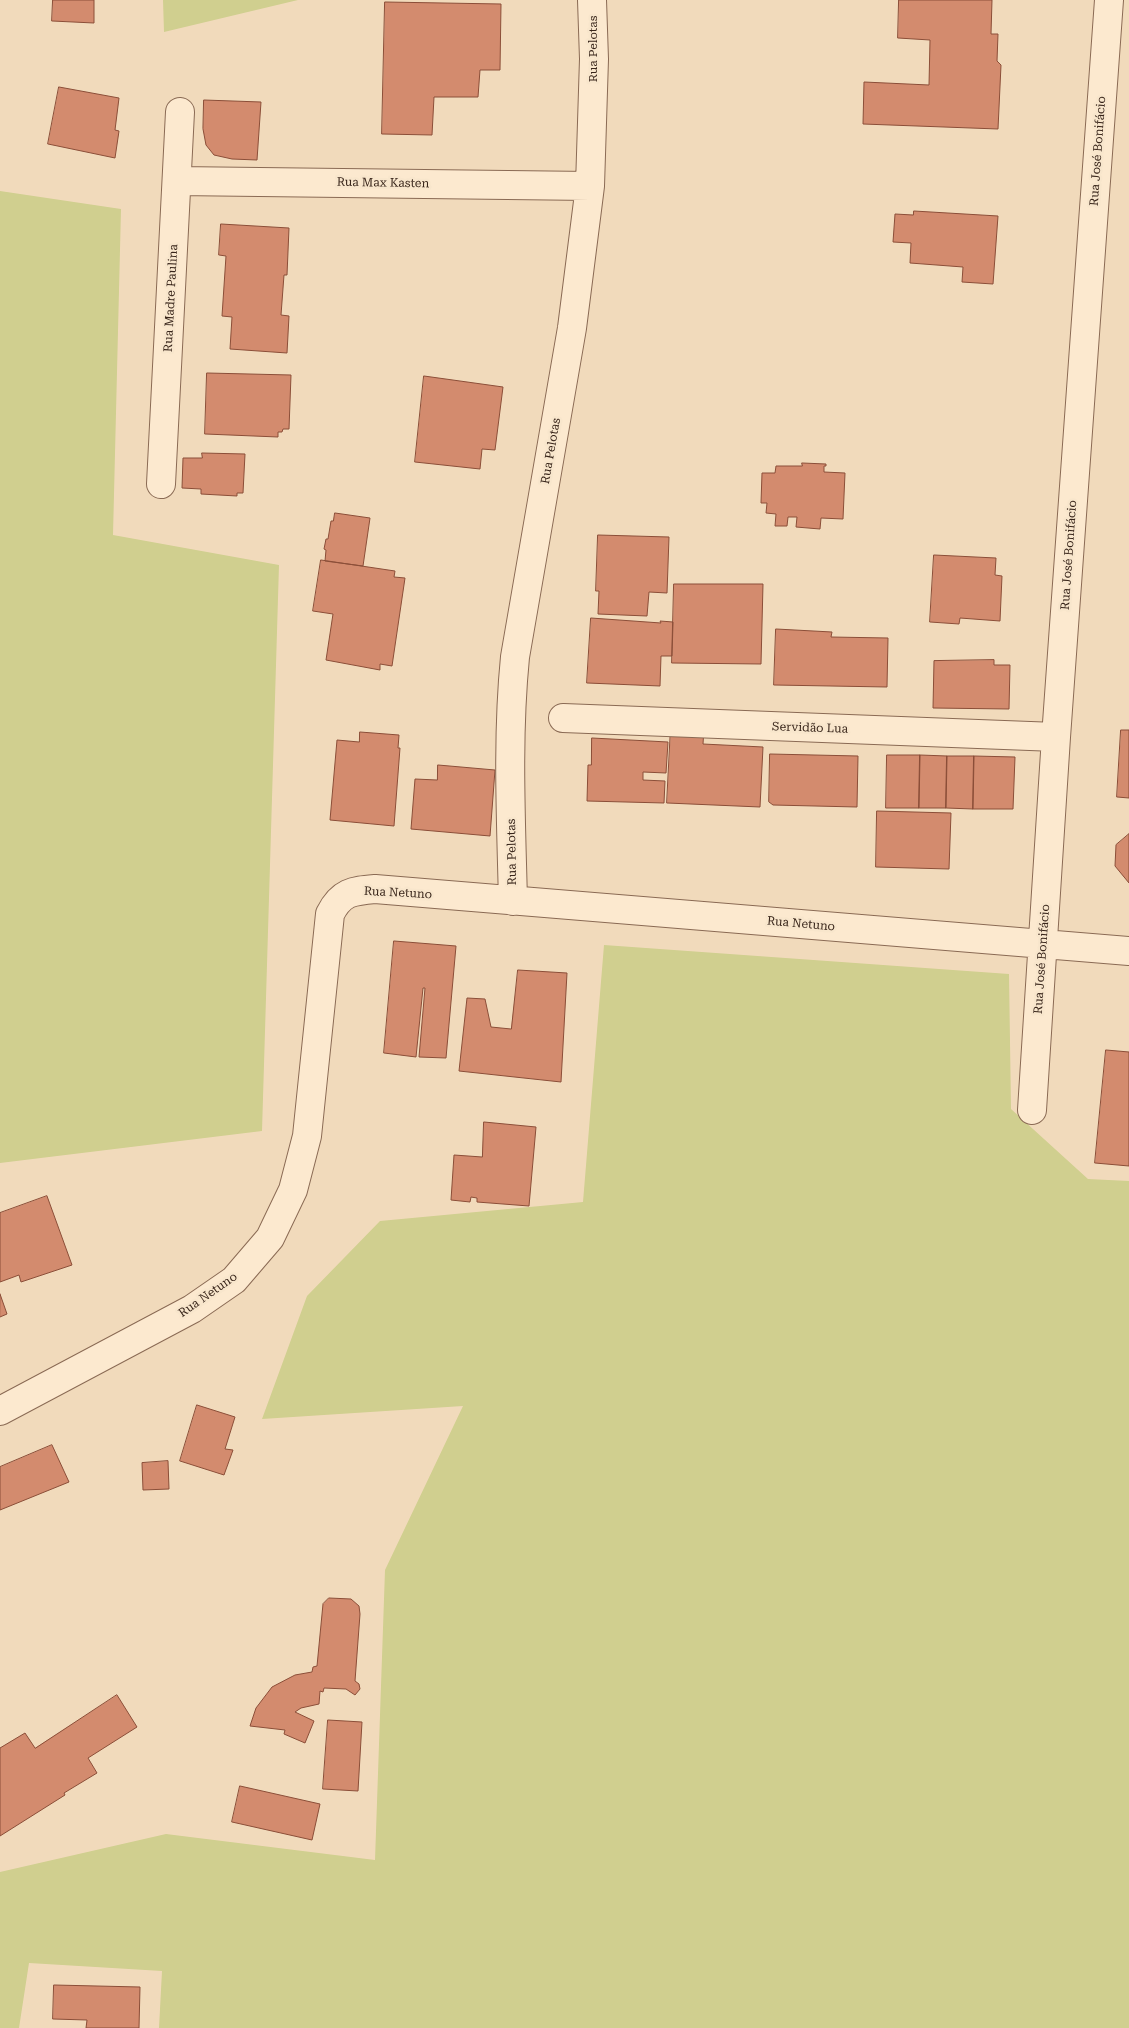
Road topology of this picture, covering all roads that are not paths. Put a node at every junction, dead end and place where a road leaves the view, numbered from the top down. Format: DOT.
graph roads {
  1 [pos="592,0"];
  2 [pos="1109,0"];
  3 [pos="180,112"];
  4 [pos="176,181"];
  5 [pos="590,186"];
  6 [pos="161,484"];
  7 [pos="563,718"];
  8 [pos="1056,737"];
  9 [pos="513,901"];
  10 [pos="1043,944"];
  11 [pos="1129,951"];
  12 [pos="1032,1110"];
  13 [pos="0,1411"];
  1 -- 5 [label="street, Rua Pelotas"];
  2 -- 8 [label="street, Rua José Bonifácio"];
  3 -- 4 [label="street, Rua Madre Paulina"];
  4 -- 5 [label="street, Rua Max Kasten"];
  4 -- 6 [label="street, Rua Madre Paulina"];
  5 -- 9 [label="street, Rua Pelotas"];
  7 -- 8 [label="street, Servidão Lua"];
  8 -- 10 [label="street, Rua José Bonifácio"];
  9 -- 10 [label="street, Rua Netuno"];
  9 -- 13 [label="street, Rua Netuno"];
  10 -- 11 [label="street, Rua Netuno"];
  10 -- 12 [label="street, Rua José Bonifácio"];
}
